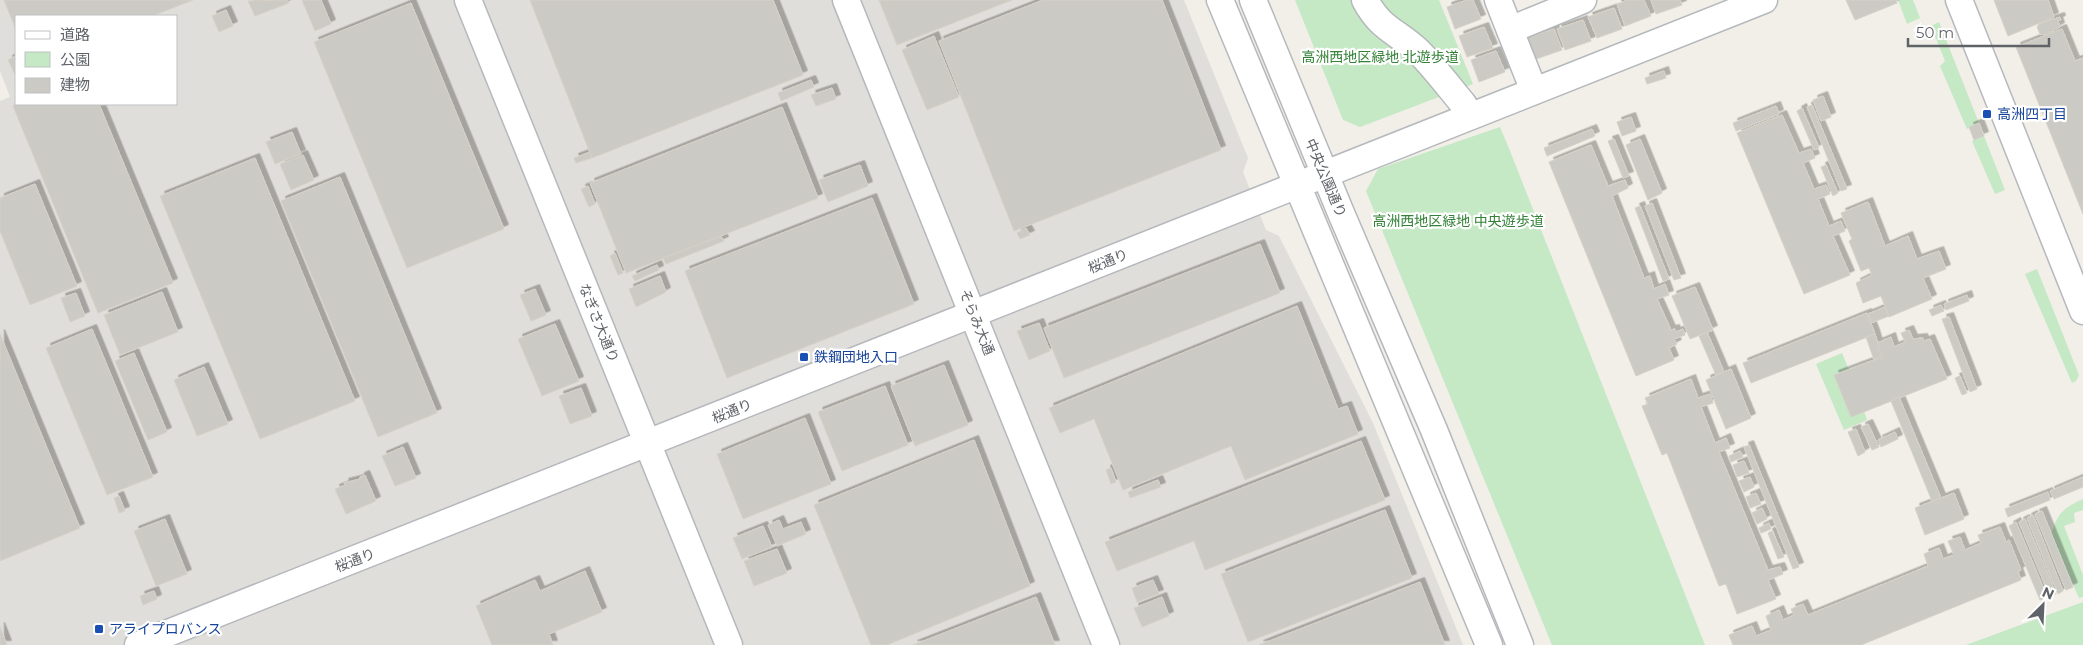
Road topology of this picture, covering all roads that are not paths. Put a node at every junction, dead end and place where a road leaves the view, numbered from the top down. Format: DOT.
graph roads {
  1 [pos="468,0"];
  2 [pos="846,0"];
  3 [pos="1220,0"];
  4 [pos="1253,0"];
  5 [pos="1365,0"];
  6 [pos="1498,0"];
  7 [pos="1583,0"];
  8 [pos="1764,0"];
  9 [pos="1959,0"];
  10 [pos="1510,30"];
  11 [pos="1534,92"];
  12 [pos="1464,105"];
  13 [pos="1325,175"];
  14 [pos="1296,186"];
  15 [pos="2083,311"];
  16 [pos="975,315"];
  17 [pos="648,444"];
  18 [pos="138,645"];
  19 [pos="729,645"];
  20 [pos="1106,645"];
  21 [pos="1489,645"];
  22 [pos="1520,645"];
  1 -- 17 [label="street, なぎさ大通り"];
  2 -- 16 [label="street, そらみ大通"];
  3 -- 14 [label="street"];
  4 -- 13 [label="street, 中央公園通り"];
  5 -- 12 [label="street"];
  6 -- 10 [label="street"];
  7 -- 10 [label="street"];
  8 -- 11 [label="street, 桜通り"];
  9 -- 15 [label="street"];
  10 -- 11 [label="street"];
  11 -- 13 [label="street, 桜通り"];
  13 -- 14 [label="street, 桜通り"];
  13 -- 22 [label="street, 中央公園通り"];
  14 -- 16 [label="street, 桜通り"];
  14 -- 21 [label="street"];
  16 -- 17 [label="street, 桜通り"];
  16 -- 20 [label="street, そらみ大通"];
  17 -- 18 [label="street, 桜通り"];
  17 -- 19 [label="street, なぎさ大通り"];
}
